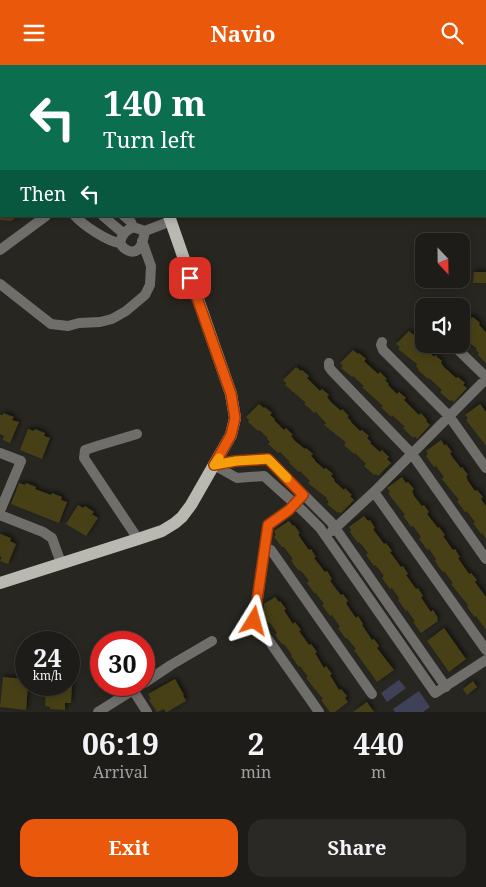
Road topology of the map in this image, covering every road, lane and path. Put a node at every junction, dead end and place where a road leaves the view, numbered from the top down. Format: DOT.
graph roads {
  1 [pos="45,217"];
  2 [pos="76,217"];
  3 [pos="104,217"];
  4 [pos="125,217"];
  5 [pos="170,219"];
  6 [pos="134,227"];
  7 [pos="143,236"];
  8 [pos="122,238"];
  9 [pos="0,250"];
  10 [pos="0,284"];
  11 [pos="382,342"];
  12 [pos="461,353"];
  13 [pos="329,363"];
  14 [pos="486,378"];
  15 [pos="449,416"];
  16 [pos="137,434"];
  17 [pos="0,453"];
  18 [pos="412,454"];
  19 [pos="214,465"];
  20 [pos="486,468"];
  21 [pos="374,492"];
  22 [pos="303,495"];
  23 [pos="294,504"];
  24 [pos="0,513"];
  25 [pos="332,524"];
  26 [pos="323,532"];
  27 [pos="138,539"];
  28 [pos="265,549"];
  29 [pos="486,559"];
  30 [pos="60,563"];
  31 [pos="0,583"];
  32 [pos="212,641"];
  33 [pos="486,650"];
  34 [pos="486,660"];
  35 [pos="155,676"];
  36 [pos="446,687"];
  37 [pos="372,694"];
  38 [pos="123,696"];
  39 [pos="141,696"];
  40 [pos="98,712"];
  41 [pos="147,712"];
  42 [pos="319,712"];
  1 -- 9 [label="street"];
  2 -- 8 [label="street"];
  3 -- 8 [label="street"];
  4 -- 6 [label="street"];
  5 -- 7 [label="street"];
  5 -- 19 [label="main road"];
  6 -- 7 [label="street"];
  6 -- 8 [label="street"];
  7 -- 8 [label="street"];
  7 -- 10 [label="street"];
  11 -- 15 [label="street"];
  12 -- 14 [label="street"];
  13 -- 18 [label="street"];
  14 -- 15 [label="street"];
  15 -- 18 [label="street"];
  15 -- 20 [label="street"];
  16 -- 27 [label="street"];
  17 -- 24 [label="street"];
  18 -- 21 [label="street"];
  18 -- 29 [label="street"];
  19 -- 22 [label="street"];
  19 -- 23 [label="street"];
  19 -- 27 [label="main road"];
  21 -- 25 [label="street"];
  21 -- 33 [label="street"];
  22 -- 23 [label="street"];
  22 -- 25 [label="street"];
  23 -- 26 [label="street"];
  23 -- 28 [label="street"];
  24 -- 30 [label="street"];
  25 -- 26 [label="street"];
  25 -- 36 [label="street"];
  26 -- 36 [label="street"];
  27 -- 30 [label="main road"];
  28 -- 37 [label="street"];
  28 -- 42 [label="street"];
  30 -- 31 [label="main road"];
  32 -- 35 [label="street"];
  34 -- 36 [label="street"];
  38 -- 40 [label="street"];
  39 -- 41 [label="street"];
}
